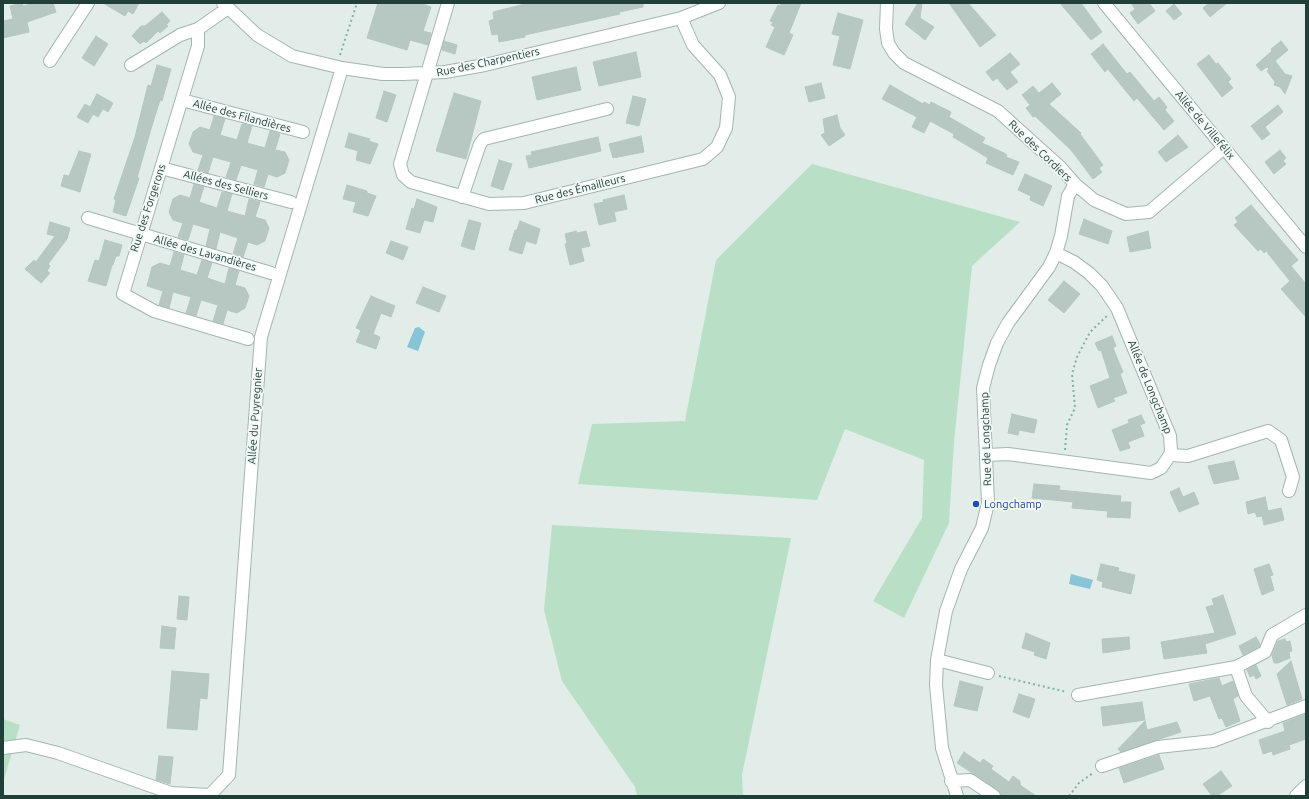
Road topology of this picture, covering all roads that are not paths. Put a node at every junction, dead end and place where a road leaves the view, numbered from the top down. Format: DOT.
graph roads {
  1 [pos="88,3"];
  2 [pos="448,3"];
  3 [pos="719,3"];
  4 [pos="887,3"];
  5 [pos="1104,3"];
  6 [pos="226,6"];
  7 [pos="681,18"];
  8 [pos="198,29"];
  9 [pos="50,61"];
  10 [pos="131,65"];
  11 [pos="339,67"];
  12 [pos="426,74"];
  13 [pos="182,100"];
  14 [pos="607,109"];
  15 [pos="303,132"];
  16 [pos="1224,148"];
  17 [pos="161,168"];
  18 [pos="1075,184"];
  19 [pos="462,197"];
  20 [pos="291,202"];
  21 [pos="88,218"];
  22 [pos="139,234"];
  23 [pos="1306,247"];
  24 [pos="1056,253"];
  25 [pos="271,273"];
  26 [pos="248,339"];
  27 [pos="986,455"];
  28 [pos="1170,455"];
  29 [pos="1289,491"];
  30 [pos="1306,615"];
  31 [pos="937,660"];
  32 [pos="1236,667"];
  33 [pos="988,673"];
  34 [pos="1078,695"];
  35 [pos="1306,706"];
  36 [pos="1268,722"];
  37 [pos="3,748"];
  38 [pos="1102,766"];
  39 [pos="951,781"];
  40 [pos="1306,786"];
  41 [pos="957,796"];
  42 [pos="994,796"];
  43 [pos="1296,796"];
  1 -- 9 [label="street"];
  2 -- 12 [label="street, Rue des Émailleurs"];
  3 -- 7 [label="street, Rue des Charpentiers"];
  4 -- 18 [label="street, Rue des Cordiers"];
  5 -- 16 [label="street, Allée de Villefélix"];
  6 -- 8 [label="street"];
  6 -- 11 [label="street, Rue des Charpentiers"];
  7 -- 12 [label="street, Rue des Charpentiers"];
  7 -- 19 [label="street, Rue des Émailleurs"];
  8 -- 10 [label="street"];
  8 -- 13 [label="street, Rue des Forgerons"];
  11 -- 12 [label="street, Rue des Charpentiers"];
  11 -- 37 [label="street, Allée du Puyregnier"];
  12 -- 19 [label="street, Rue des Émailleurs"];
  13 -- 15 [label="street, Allée des Filandières"];
  13 -- 17 [label="street, Rue des Forgerons"];
  14 -- 19 [label="street"];
  16 -- 18 [label="street, Rue des Cordiers"];
  16 -- 23 [label="street, Allée de Villefélix"];
  17 -- 20 [label="street, Allées des Selliers"];
  17 -- 22 [label="street, Rue des Forgerons"];
  18 -- 24 [label="street, Rue de Longchamp"];
  21 -- 22 [label="street, Allée des Lavandières"];
  22 -- 25 [label="street, Allée des Lavandières"];
  22 -- 26 [label="street, Rue des Forgerons"];
  24 -- 27 [label="street, Rue de Longchamp"];
  24 -- 28 [label="street, Allée de Longchamp"];
  27 -- 28 [label="street"];
  27 -- 31 [label="street, Rue de Longchamp"];
  28 -- 29 [label="street"];
  30 -- 32 [label="street"];
  31 -- 33 [label="street"];
  31 -- 39 [label="street, Rue de Longchamp"];
  32 -- 34 [label="street"];
  32 -- 36 [label="street"];
  35 -- 36 [label="street"];
  36 -- 38 [label="street"];
  39 -- 41 [label="street, Rue de Longchamp"];
  39 -- 42 [label="street"];
  40 -- 43 [label="street"];
}
